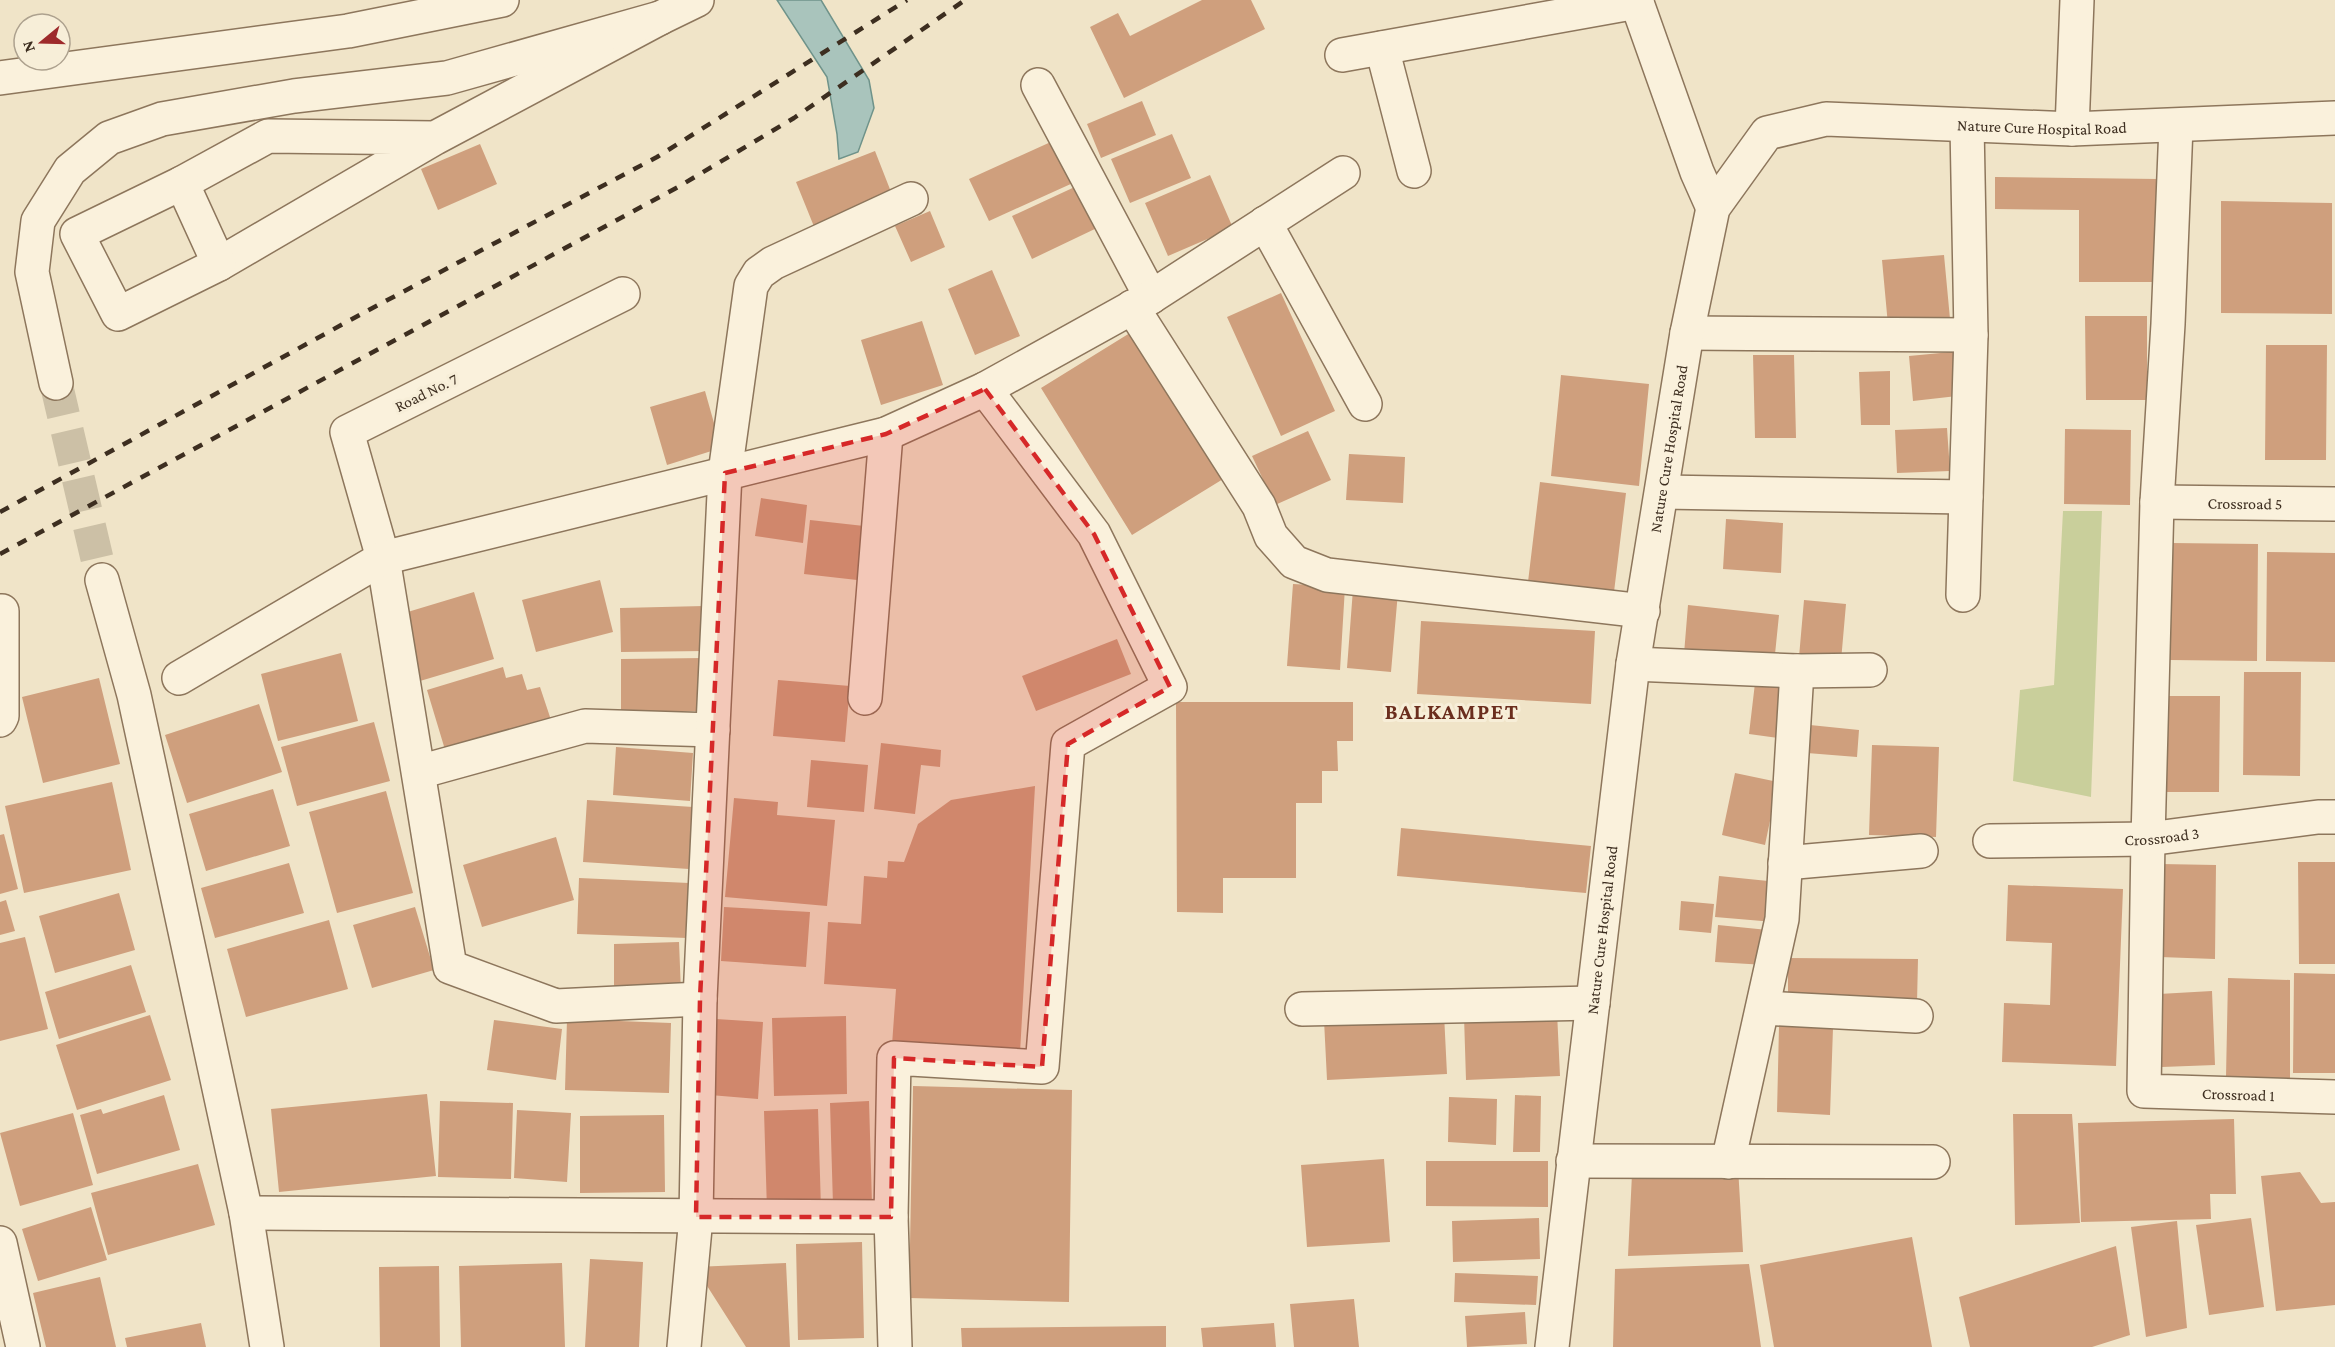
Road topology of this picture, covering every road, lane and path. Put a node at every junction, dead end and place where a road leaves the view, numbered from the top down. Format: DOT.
graph roads {
  1 [pos="502,0"];
  2 [pos="2077,0"];
  3 [pos="1636,1"];
  4 [pos="680,8"];
  5 [pos="1382,48"];
  6 [pos="1342,55"];
  7 [pos="0,78"];
  8 [pos="1038,85"];
  9 [pos="2335,118"];
  10 [pos="1967,125"];
  11 [pos="2176,126"];
  12 [pos="2072,129"];
  13 [pos="435,138"];
  14 [pos="1413,171"];
  15 [pos="1343,173"];
  16 [pos="182,183"];
  17 [pos="911,198"];
  18 [pos="1713,208"];
  19 [pos="1265,223"];
  20 [pos="219,264"];
  21 [pos="623,294"];
  22 [pos="1142,302"];
  23 [pos="1687,333"];
  24 [pos="1971,335"];
  25 [pos="56,383"];
  26 [pos="985,388"];
  27 [pos="1365,404"];
  28 [pos="886,434"];
  29 [pos="725,473"];
  30 [pos="1662,492"];
  31 [pos="1966,497"];
  32 [pos="2157,502"];
  33 [pos="2335,504"];
  34 [pos="383,558"];
  35 [pos="102,580"];
  36 [pos="1963,596"];
  37 [pos="2,611"];
  38 [pos="1643,611"];
  39 [pos="1633,664"];
  40 [pos="1870,670"];
  41 [pos="1797,671"];
  42 [pos="179,678"];
  43 [pos="865,698"];
  44 [pos="0,720"];
  45 [pos="713,730"];
  46 [pos="418,772"];
  47 [pos="2335,817"];
  48 [pos="2148,839"];
  49 [pos="1990,841"];
  50 [pos="1921,851"];
  51 [pos="1785,864"];
  52 [pos="700,999"];
  53 [pos="1593,1003"];
  54 [pos="1763,1008"];
  55 [pos="1302,1010"];
  56 [pos="1916,1016"];
  57 [pos="2335,1097"];
  58 [pos="1573,1161"];
  59 [pos="1728,1162"];
  60 [pos="1933,1162"];
  61 [pos="246,1213"];
  62 [pos="696,1217"];
  63 [pos="891,1217"];
  64 [pos="0,1243"];
  65 [pos="23,1347"];
  66 [pos="267,1347"];
  67 [pos="684,1347"];
  68 [pos="896,1347"];
  69 [pos="1552,1347"];
  1 -- 7 [label="street"];
  2 -- 12 [label="street"];
  3 -- 5 [label="street"];
  3 -- 18 [label="street"];
  4 -- 13 [label="street"];
  4 -- 25 [label="street"];
  5 -- 6 [label="street"];
  5 -- 14 [label="street"];
  8 -- 22 [label="street"];
  9 -- 11 [label="street, Nature Cure Hospital Road"];
  10 -- 12 [label="street, Nature Cure Hospital Road"];
  10 -- 18 [label="street, Nature Cure Hospital Road"];
  10 -- 24 [label="street"];
  11 -- 12 [label="street, Nature Cure Hospital Road"];
  11 -- 32 [label="street"];
  13 -- 16 [label="street"];
  13 -- 20 [label="street"];
  15 -- 19 [label="street"];
  16 -- 20 [label="street"];
  16 -- 20 [label="street"];
  17 -- 29 [label="street"];
  18 -- 23 [label="street, Nature Cure Hospital Road"];
  19 -- 22 [label="street"];
  19 -- 27 [label="street"];
  21 -- 34 [label="street, Road No. 7"];
  22 -- 26 [label="street"];
  22 -- 38 [label="street"];
  23 -- 24 [label="street"];
  23 -- 30 [label="street, Nature Cure Hospital Road"];
  24 -- 31 [label="street"];
  26 -- 28 [label="street"];
  26 -- 63 [label="street"];
  28 -- 29 [label="street"];
  28 -- 43 [label="street"];
  29 -- 34 [label="street"];
  29 -- 45 [label="street"];
  30 -- 31 [label="street"];
  30 -- 38 [label="street, Nature Cure Hospital Road"];
  31 -- 36 [label="street"];
  32 -- 33 [label="street, Crossroad 5"];
  32 -- 48 [label="street"];
  34 -- 42 [label="street"];
  34 -- 46 [label="street"];
  35 -- 61 [label="street"];
  37 -- 44 [label="street"];
  38 -- 39 [label="street, Nature Cure Hospital Road"];
  39 -- 41 [label="street"];
  39 -- 53 [label="street, Nature Cure Hospital Road"];
  40 -- 41 [label="street"];
  41 -- 51 [label="street"];
  45 -- 46 [label="street"];
  45 -- 52 [label="street"];
  46 -- 52 [label="street"];
  47 -- 48 [label="street, Crossroad 3"];
  48 -- 49 [label="street, Crossroad 3"];
  48 -- 57 [label="street, Crossroad 1"];
  50 -- 51 [label="street"];
  51 -- 54 [label="street"];
  52 -- 62 [label="street"];
  53 -- 55 [label="street"];
  53 -- 58 [label="street, Nature Cure Hospital Road"];
  54 -- 56 [label="street"];
  54 -- 59 [label="street"];
  58 -- 59 [label="street"];
  58 -- 69 [label="street, Nature Cure Hospital Road"];
  59 -- 60 [label="street"];
  61 -- 62 [label="street"];
  61 -- 66 [label="street"];
  62 -- 63 [label="street"];
  62 -- 67 [label="street"];
  63 -- 68 [label="street"];
  64 -- 65 [label="street"];
}
